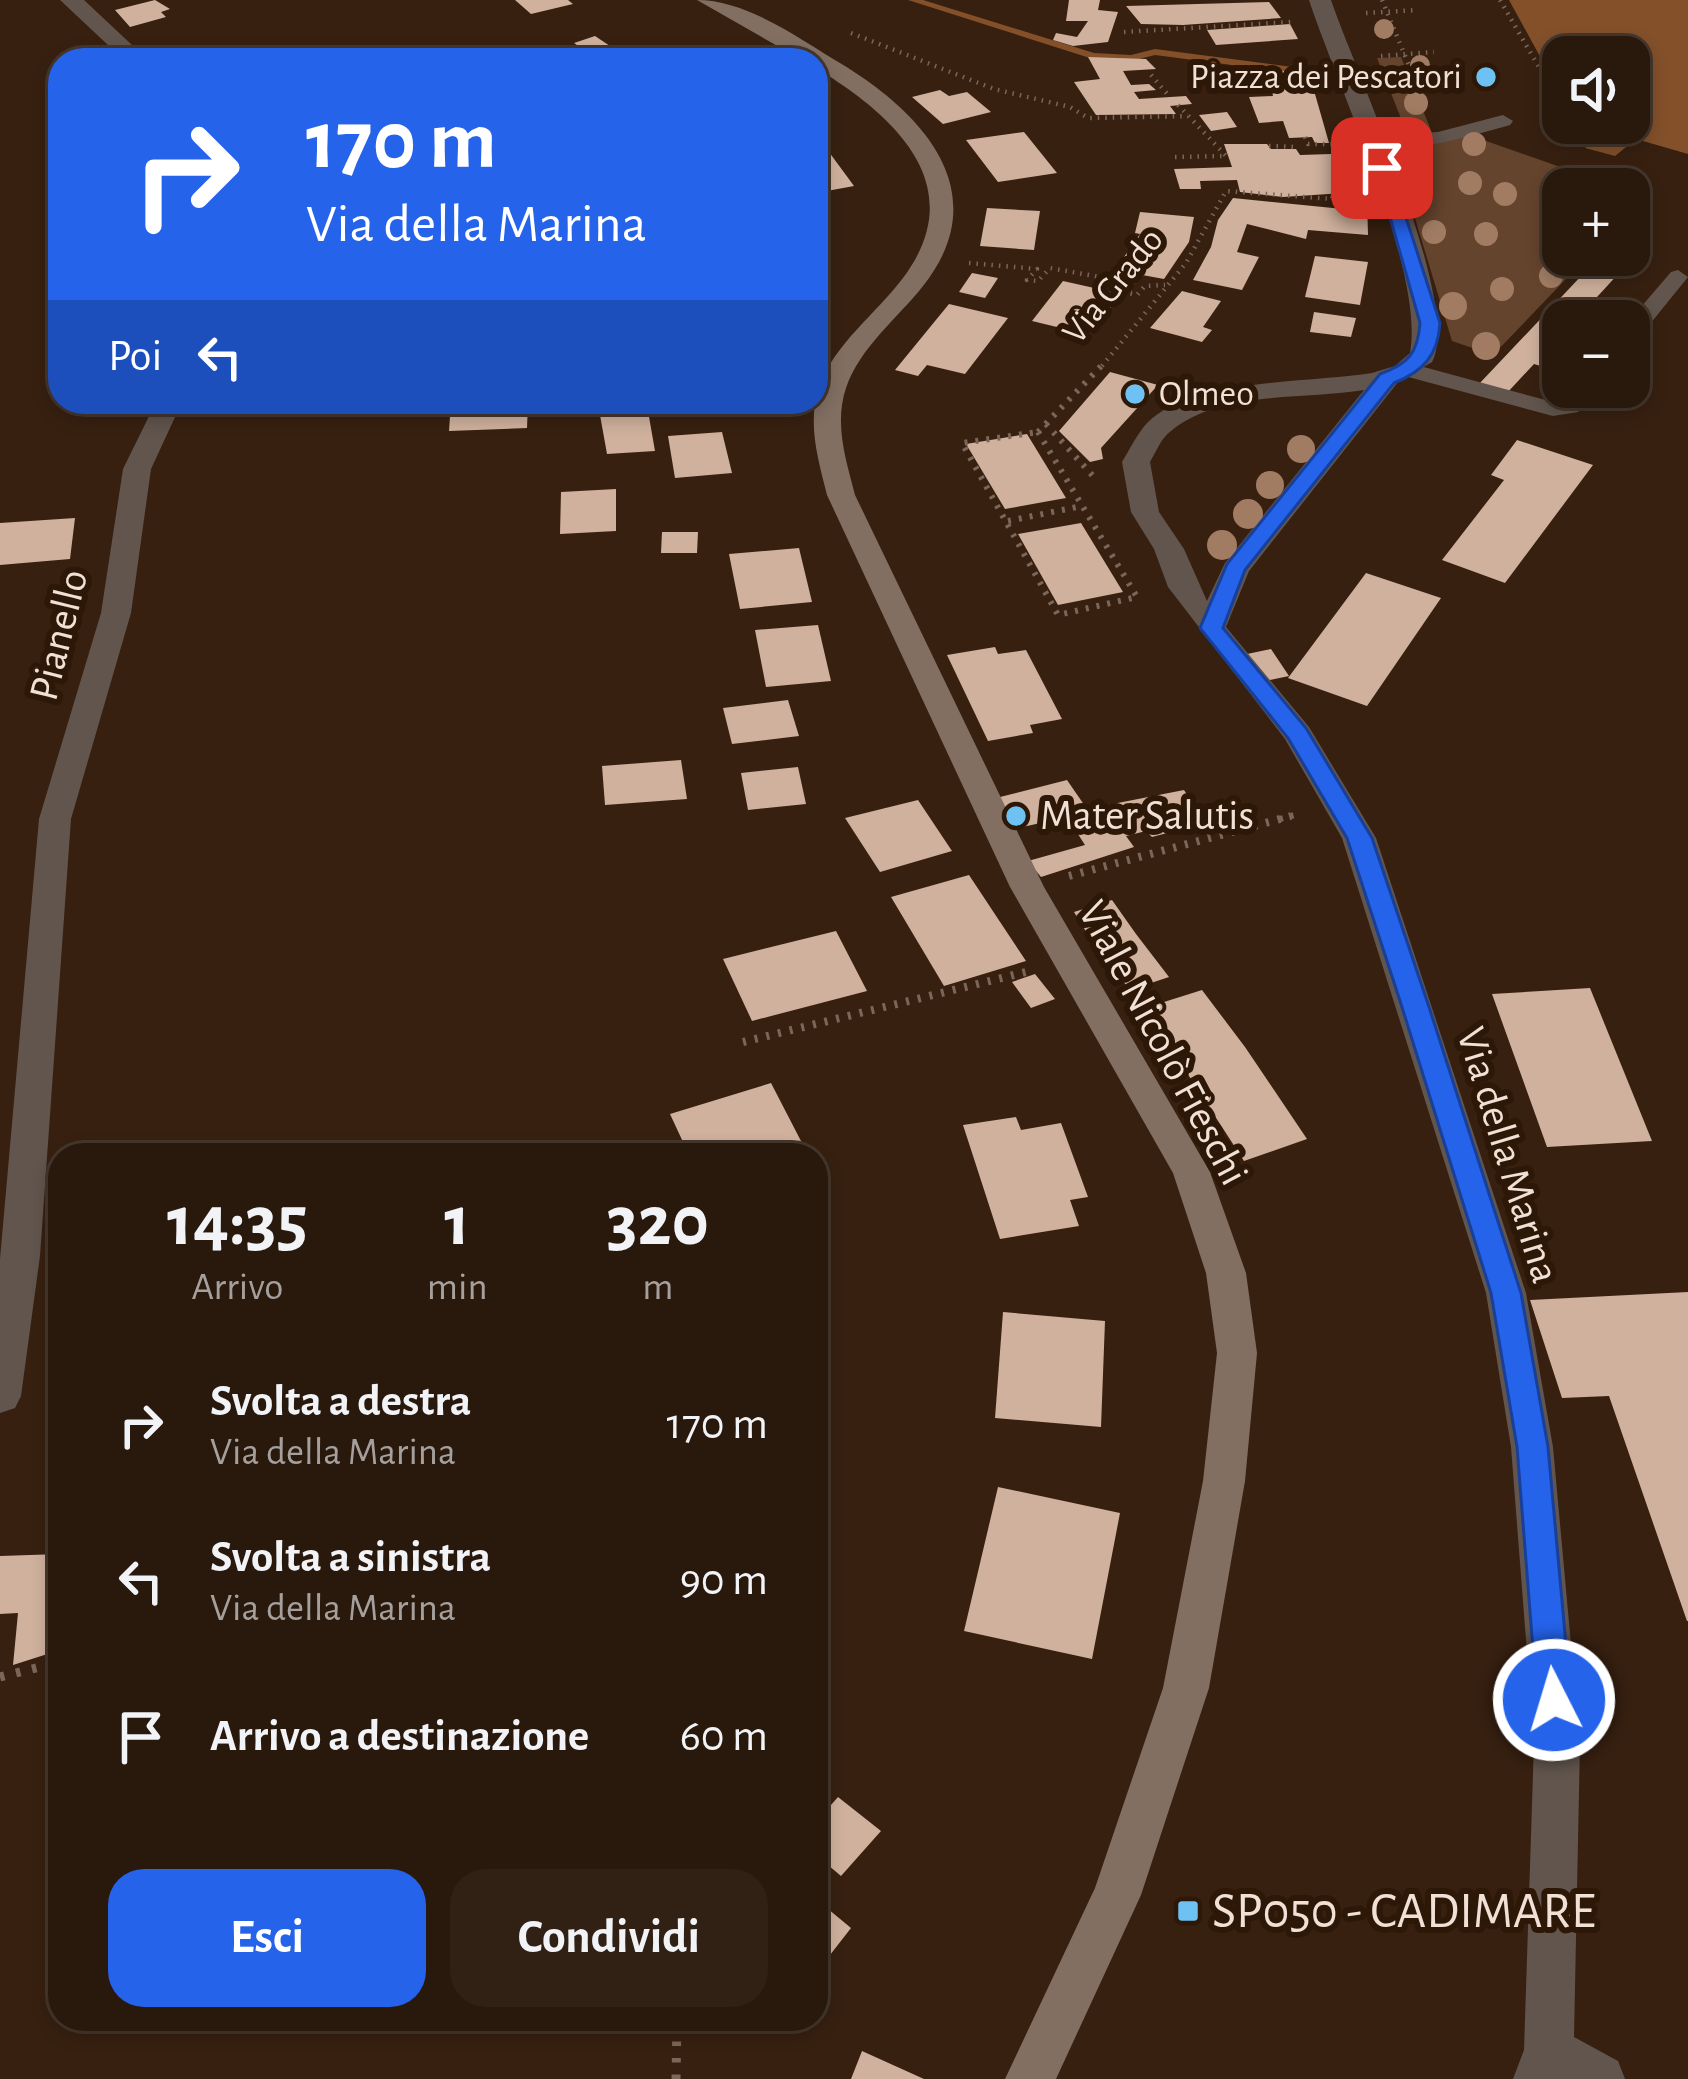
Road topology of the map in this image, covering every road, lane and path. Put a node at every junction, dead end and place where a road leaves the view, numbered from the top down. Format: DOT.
graph roads {
  1 [pos="71,0"];
  2 [pos="708,0"];
  3 [pos="1382,0"];
  4 [pos="1500,0"];
  5 [pos="1326,8"];
  6 [pos="1386,10"];
  7 [pos="1418,10"];
  8 [pos="842,30"];
  9 [pos="1124,32"];
  10 [pos="124,48"];
  11 [pos="796,48"];
  12 [pos="1434,52"];
  13 [pos="1404,55"];
  14 [pos="1343,57"];
  15 [pos="828,66"];
  16 [pos="1542,73"];
  17 [pos="1150,75"];
  18 [pos="1171,97"];
  19 [pos="1178,105"];
  20 [pos="1188,116"];
  21 [pos="1503,122"];
  22 [pos="1305,137"];
  23 [pos="1439,138"];
  24 [pos="1373,142"];
  25 [pos="1334,144"];
  26 [pos="1270,146"];
  27 [pos="1297,147"];
  28 [pos="1175,157"];
  29 [pos="1369,190"];
  30 [pos="931,259"];
  31 [pos="1678,276"];
  32 [pos="1166,285"];
  33 [pos="1650,310"];
  34 [pos="1398,374"];
  35 [pos="1542,407"];
  36 [pos="163,414"];
  37 [pos="1046,424"];
  38 [pos="1038,432"];
  39 [pos="1082,506"];
  40 [pos="1130,514"];
  41 [pos="1008,521"];
  42 [pos="1211,628"];
  43 [pos="1352,837"];
  44 [pos="1027,886"];
  45 [pos="1064,957"];
  46 [pos="743,1042"];
  47 [pos="0,1396"];
  48 [pos="48,1665"];
  49 [pos="0,1677"];
  50 [pos="677,2031"];
  51 [pos="1543,2065"];
  52 [pos="676,2079"];
  53 [pos="1030,2079"];
  54 [pos="1600,2079"];
  1 -- 10 [label="street"];
  2 -- 11 [label="main road, Viale Nicolò Fieschi"];
  3 -- 6 [label="path"];
  4 -- 16 [label="path"];
  5 -- 6 [label="path"];
  5 -- 9 [label="path"];
  5 -- 14 [label="street"];
  6 -- 7 [label="path"];
  6 -- 13 [label="path"];
  8 -- 20 [label="path"];
  12 -- 13 [label="path"];
  13 -- 14 [label="path"];
  13 -- 23 [label="path"];
  14 -- 24 [label="street"];
  15 -- 30 [label="main road, Viale Nicolò Fieschi"];
  17 -- 18 [label="path"];
  19 -- 20 [label="path"];
  20 -- 28 [label="path"];
  21 -- 23 [label="lane"];
  22 -- 25 [label="path"];
  23 -- 24 [label="lane"];
  24 -- 34 [label="street"];
  26 -- 27 [label="path"];
  29 -- 32 [label="path, Via Grado"];
  30 -- 32 [label="path"];
  30 -- 44 [label="main road, Viale Nicolò Fieschi"];
  31 -- 33 [label="lane"];
  32 -- 37 [label="path, Via Grado"];
  34 -- 35 [label="lane"];
  34 -- 40 [label="street, Via della Marina"];
  34 -- 42 [label="street"];
  36 -- 47 [label="street, Pianello"];
  37 -- 38 [label="path, Via Grado"];
  37 -- 40 [label="path"];
  38 -- 39 [label="path"];
  38 -- 41 [label="path"];
  39 -- 41 [label="path"];
  39 -- 41 [label="path"];
  40 -- 42 [label="street, Via della Marina"];
  42 -- 43 [label="street, Via della Marina"];
  43 -- 44 [label="path"];
  43 -- 51 [label="street, Via della Marina"];
  44 -- 45 [label="main road, Viale Nicolò Fieschi"];
  45 -- 46 [label="path"];
  45 -- 53 [label="main road, Viale Nicolò Fieschi"];
  48 -- 49 [label="path"];
  50 -- 52 [label="path"];
  51 -- 54 [label="street"];
}
